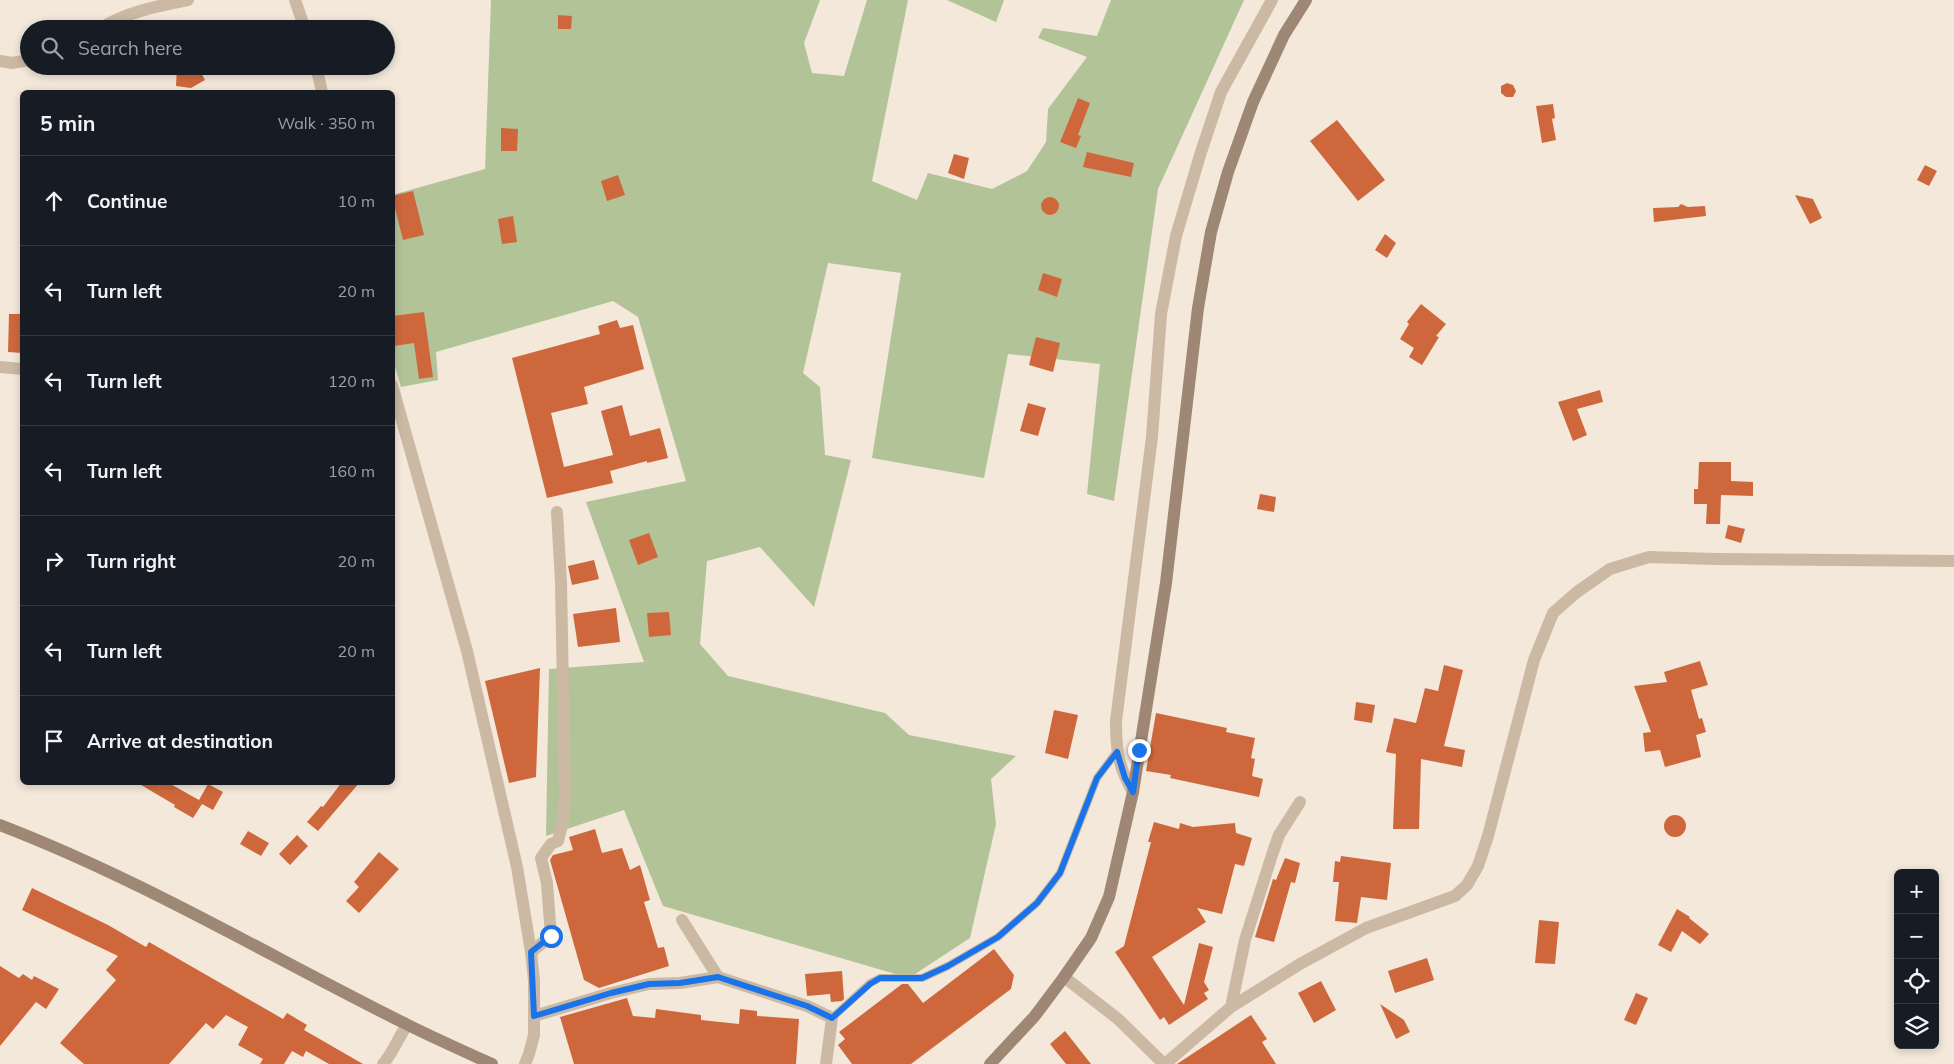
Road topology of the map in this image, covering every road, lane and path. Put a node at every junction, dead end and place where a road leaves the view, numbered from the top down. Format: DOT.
graph roads {
  1 [pos="188,0"];
  2 [pos="295,0"];
  3 [pos="1272,0"];
  4 [pos="1306,0"];
  5 [pos="116,20"];
  6 [pos="302,20"];
  7 [pos="0,61"];
  8 [pos="20,62"];
  9 [pos="318,75"];
  10 [pos="322,90"];
  11 [pos="0,367"];
  12 [pos="20,369"];
  13 [pos="395,396"];
  14 [pos="557,512"];
  15 [pos="1954,561"];
  16 [pos="1117,752"];
  17 [pos="1133,792"];
  18 [pos="1300,802"];
  19 [pos="0,824"];
  20 [pos="682,920"];
  21 [pos="531,952"];
  22 [pos="718,977"];
  23 [pos="1064,977"];
  24 [pos="1231,1007"];
  25 [pos="534,1016"];
  26 [pos="832,1018"];
  27 [pos="407,1025"];
  28 [pos="383,1064"];
  29 [pos="492,1064"];
  30 [pos="525,1064"];
  31 [pos="826,1064"];
  32 [pos="990,1064"];
  33 [pos="1164,1064"];
  1 -- 5 [label="street"];
  2 -- 6 [label="street"];
  3 -- 16 [label="street"];
  4 -- 17 [label="main road"];
  7 -- 8 [label="street"];
  9 -- 10 [label="street"];
  11 -- 12 [label="street"];
  13 -- 21 [label="street"];
  14 -- 21 [label="street"];
  15 -- 24 [label="street"];
  16 -- 17 [label="street"];
  16 -- 26 [label="lane"];
  17 -- 23 [label="main road"];
  18 -- 24 [label="street"];
  19 -- 27 [label="main road"];
  20 -- 22 [label="street"];
  21 -- 25 [label="street"];
  22 -- 25 [label="street"];
  22 -- 26 [label="street"];
  23 -- 32 [label="main road"];
  23 -- 33 [label="street"];
  24 -- 33 [label="street"];
  25 -- 30 [label="street"];
  26 -- 31 [label="street"];
  27 -- 28 [label="street"];
  27 -- 29 [label="main road"];
}
